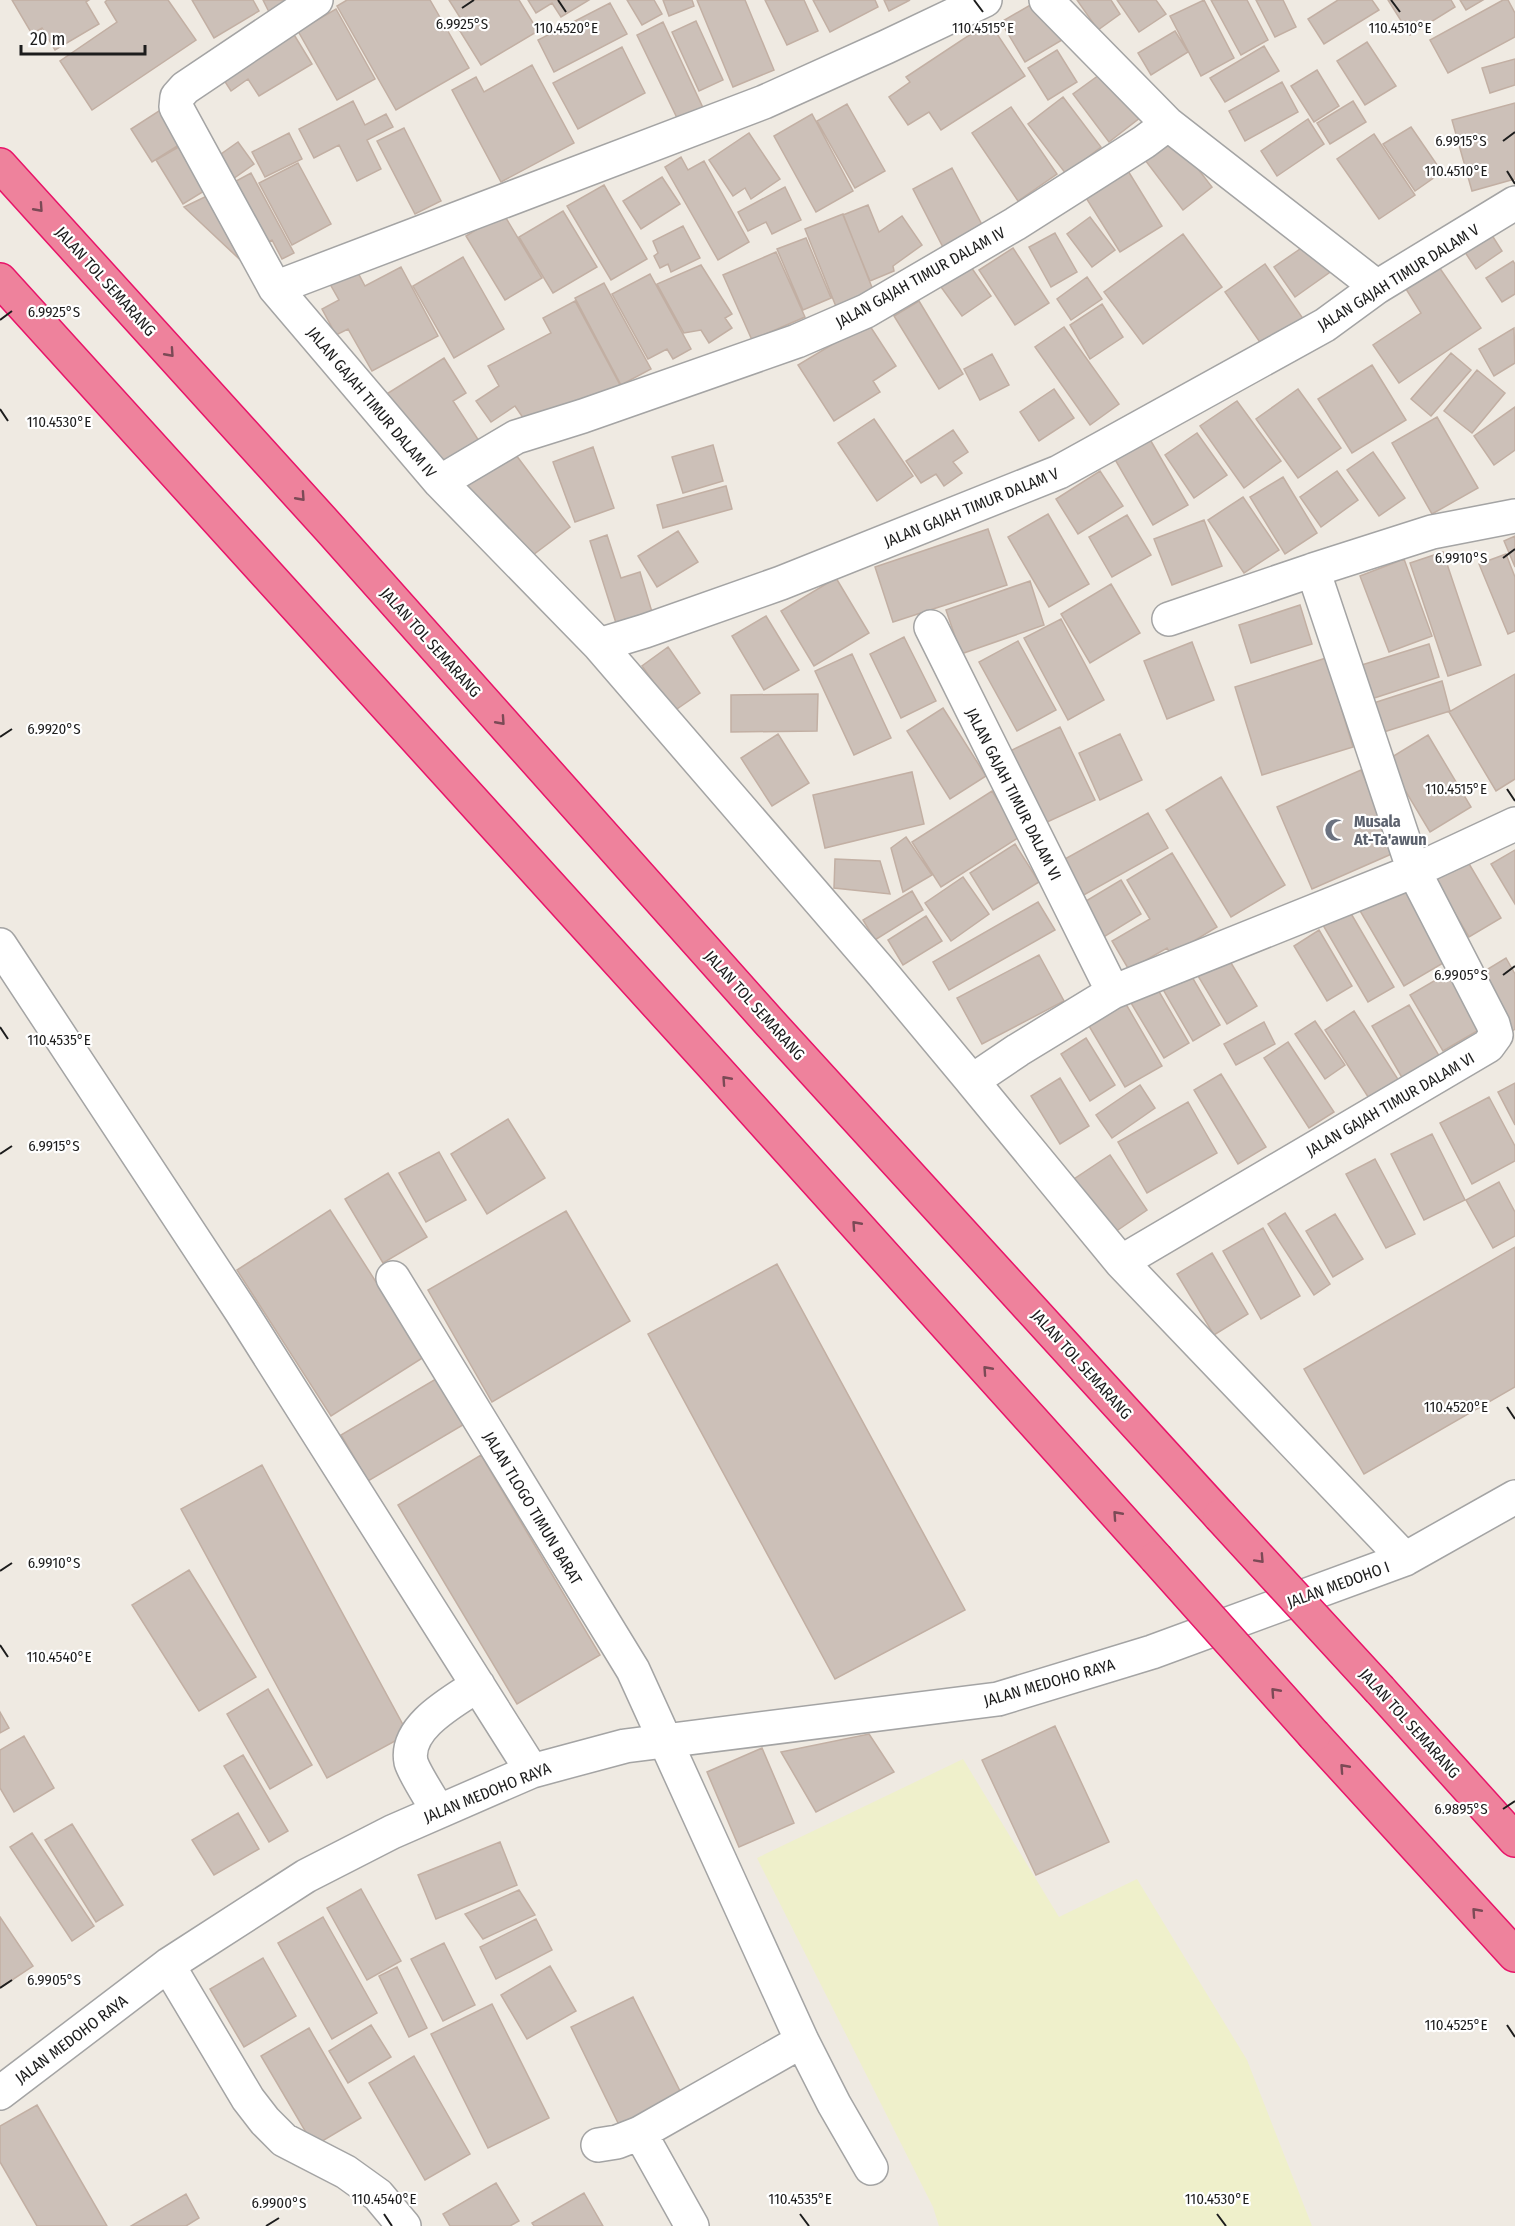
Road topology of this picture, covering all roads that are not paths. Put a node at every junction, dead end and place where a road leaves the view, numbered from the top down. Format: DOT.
graph roads {
  1 [pos="316,0"];
  2 [pos="985,0"];
  3 [pos="1046,0"];
  4 [pos="1168,124"];
  5 [pos="0,165"];
  6 [pos="1515,203"];
  7 [pos="0,280"];
  8 [pos="1377,287"];
  9 [pos="275,288"];
  10 [pos="441,482"];
  11 [pos="1515,516"];
  12 [pos="1313,570"];
  13 [pos="1169,619"];
  14 [pos="931,627"];
  15 [pos="599,645"];
  16 [pos="1515,824"];
  17 [pos="1414,871"];
  18 [pos="0,945"];
  19 [pos="1113,992"];
  20 [pos="972,1081"];
  21 [pos="1121,1262"];
  22 [pos="393,1278"];
  23 [pos="1515,1497"];
  24 [pos="1405,1559"];
  25 [pos="1152,1652"];
  26 [pos="478,1685"];
  27 [pos="666,1743"];
  28 [pos="532,1771"];
  29 [pos="438,1811"];
  30 [pos="1515,1840"];
  31 [pos="1515,1955"];
  32 [pos="168,1965"];
  33 [pos="801,2041"];
  34 [pos="0,2093"];
  35 [pos="640,2133"];
  36 [pos="598,2145"];
  37 [pos="872,2168"];
  38 [pos="404,2226"];
  39 [pos="692,2226"];
  1 -- 9 [label="street, JALAN GAJAH TIMUR DALAM IV"];
  2 -- 9 [label="street"];
  3 -- 4 [label="street"];
  4 -- 8 [label="street"];
  4 -- 10 [label="street, JALAN GAJAH TIMUR DALAM IV"];
  5 -- 30 [label="highway, JALAN TOL SEMARANG, one-way, bridge"];
  6 -- 8 [label="street, JALAN GAJAH TIMUR DALAM V"];
  31 -- 7 [label="highway, one-way, bridge"];
  8 -- 15 [label="street, JALAN GAJAH TIMUR DALAM V"];
  9 -- 10 [label="street, JALAN GAJAH TIMUR DALAM IV"];
  10 -- 15 [label="street"];
  11 -- 12 [label="street"];
  12 -- 13 [label="street"];
  12 -- 17 [label="street, JALAN GAJAH TIMUR DALAM VI"];
  14 -- 19 [label="street, JALAN GAJAH TIMUR DALAM VI"];
  15 -- 20 [label="street"];
  16 -- 17 [label="street"];
  17 -- 19 [label="street"];
  17 -- 21 [label="street, JALAN GAJAH TIMUR DALAM VI"];
  18 -- 26 [label="street"];
  19 -- 20 [label="street"];
  20 -- 21 [label="street"];
  21 -- 24 [label="street"];
  22 -- 27 [label="street, JALAN TLOGO TIMUN BARAT"];
  23 -- 24 [label="street, JALAN MEDOHO I"];
  24 -- 25 [label="street, JALAN MEDOHO I"];
  25 -- 27 [label="street, JALAN MEDOHO RAYA"];
  26 -- 28 [label="street"];
  26 -- 29 [label="street"];
  27 -- 28 [label="street, JALAN MEDOHO RAYA"];
  27 -- 33 [label="street, JALAN TLOGO TIMUN BARAT"];
  28 -- 29 [label="street, JALAN MEDOHO RAYA"];
  29 -- 32 [label="street, JALAN MEDOHO RAYA"];
  32 -- 34 [label="street, JALAN MEDOHO RAYA"];
  32 -- 38 [label="street"];
  33 -- 35 [label="street"];
  33 -- 37 [label="street, JALAN TLOGO TIMUN BARAT"];
  35 -- 36 [label="street"];
  35 -- 39 [label="street"];
}
